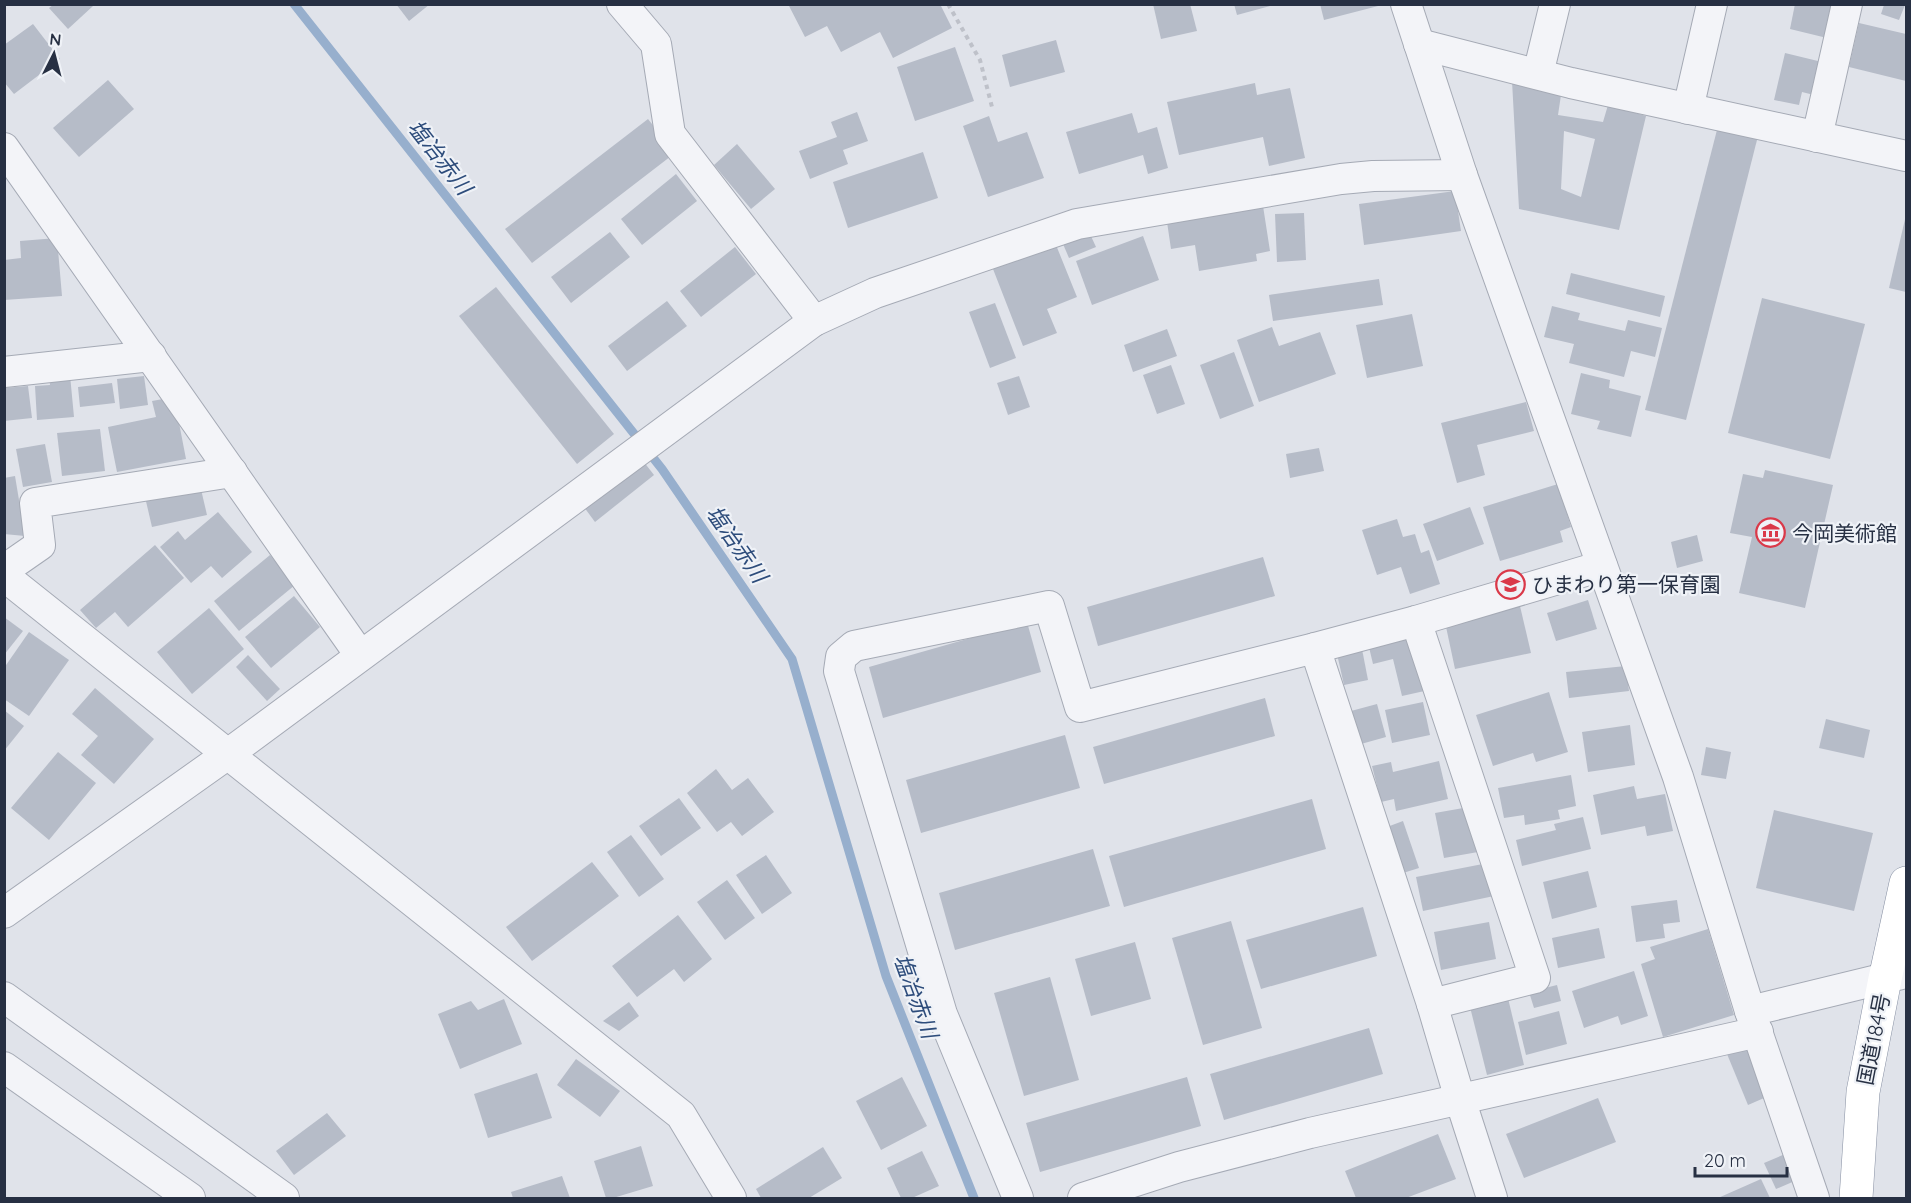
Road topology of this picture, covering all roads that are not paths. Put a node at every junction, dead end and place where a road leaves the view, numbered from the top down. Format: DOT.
graph roads {
  1 [pos="622,4"];
  2 [pos="1406,4"];
  3 [pos="1555,4"];
  4 [pos="1712,4"];
  5 [pos="1847,4"];
  6 [pos="1419,44"];
  7 [pos="1538,74"];
  8 [pos="1688,109"];
  9 [pos="1817,137"];
  10 [pos="4,148"];
  11 [pos="1906,156"];
  12 [pos="1462,175"];
  13 [pos="814,321"];
  14 [pos="151,356"];
  15 [pos="4,372"];
  16 [pos="232,472"];
  17 [pos="1602,566"];
  18 [pos="4,570"];
  19 [pos="4,576"];
  20 [pos="1416,621"];
  21 [pos="1315,648"];
  22 [pos="360,655"];
  23 [pos="228,754"];
  24 [pos="1906,883"];
  25 [pos="4,913"];
  26 [pos="1896,976"];
  27 [pos="4,997"];
  28 [pos="1432,1004"];
  29 [pos="1754,1021"];
  30 [pos="4,1067"];
  31 [pos="1460,1099"];
  32 [pos="190,1198"];
  33 [pos="284,1198"];
  34 [pos="731,1198"];
  35 [pos="1018,1198"];
  36 [pos="1083,1198"];
  37 [pos="1492,1198"];
  38 [pos="1814,1198"];
  39 [pos="1856,1198"];
  1 -- 13 [label="street"];
  2 -- 6 [label="street"];
  3 -- 7 [label="street"];
  4 -- 8 [label="street"];
  5 -- 9 [label="street"];
  6 -- 7 [label="street"];
  6 -- 12 [label="street"];
  7 -- 8 [label="street"];
  8 -- 9 [label="street"];
  9 -- 11 [label="street"];
  10 -- 14 [label="street"];
  12 -- 13 [label="street"];
  12 -- 17 [label="street"];
  13 -- 22 [label="street"];
  14 -- 15 [label="street"];
  14 -- 16 [label="street"];
  16 -- 18 [label="street"];
  16 -- 22 [label="street"];
  17 -- 20 [label="street"];
  17 -- 29 [label="street"];
  19 -- 23 [label="street"];
  20 -- 21 [label="street"];
  20 -- 28 [label="street"];
  21 -- 28 [label="street"];
  21 -- 35 [label="street"];
  22 -- 23 [label="street"];
  23 -- 25 [label="street"];
  23 -- 34 [label="street"];
  24 -- 26 [label="highway, 国道184号"];
  26 -- 29 [label="street"];
  26 -- 39 [label="highway, 国道184号"];
  27 -- 33 [label="street"];
  28 -- 31 [label="street"];
  29 -- 31 [label="street"];
  29 -- 38 [label="street"];
  30 -- 32 [label="street"];
  31 -- 36 [label="street"];
  31 -- 37 [label="street"];
}
